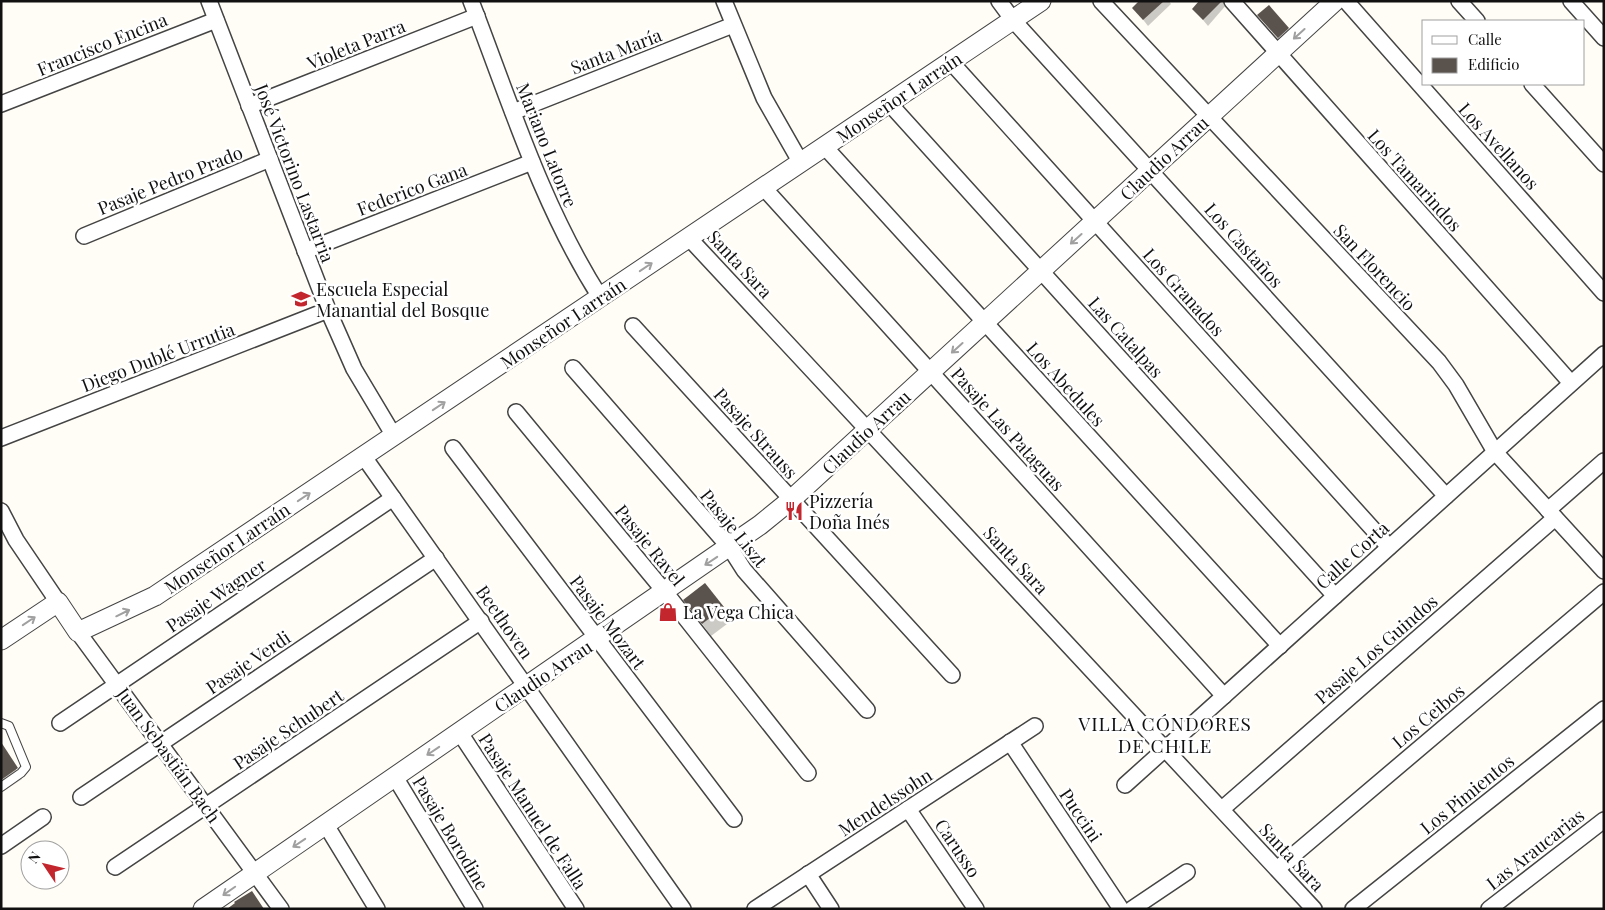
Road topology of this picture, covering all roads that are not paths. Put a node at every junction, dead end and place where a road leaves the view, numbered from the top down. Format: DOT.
graph roads {
  1 [pos="209,1"];
  2 [pos="471,1"];
  3 [pos="724,1"];
  4 [pos="1000,1"];
  5 [pos="1041,1"];
  6 [pos="1101,1"];
  7 [pos="1232,1"];
  8 [pos="1335,1"];
  9 [pos="1346,1"];
  10 [pos="1459,1"];
  11 [pos="1571,1"];
  12 [pos="477,16"];
  13 [pos="216,20"];
  14 [pos="1013,20"];
  15 [pos="1476,20"];
  16 [pos="733,25"];
  17 [pos="1604,38"];
  18 [pos="1277,55"];
  19 [pos="951,62"];
  20 [pos="1533,85"];
  21 [pos="1,104"];
  22 [pos="889,104"];
  23 [pos="249,106"];
  24 [pos="513,112"];
  25 [pos="1209,117"];
  26 [pos="825,146"];
  27 [pos="270,159"];
  28 [pos="532,162"];
  29 [pos="801,163"];
  30 [pos="1604,164"];
  31 [pos="1151,170"];
  32 [pos="764,188"];
  33 [pos="1095,222"];
  34 [pos="84,236"];
  35 [pos="689,238"];
  36 [pos="305,251"];
  37 [pos="1041,272"];
  38 [pos="1604,293"];
  39 [pos="600,298"];
  40 [pos="328,310"];
  41 [pos="985,323"];
  42 [pos="633,326"];
  43 [pos="1604,354"];
  44 [pos="573,368"];
  45 [pos="931,372"];
  46 [pos="1571,384"];
  47 [pos="516,412"];
  48 [pos="868,430"];
  49 [pos="394,436"];
  50 [pos="1,438"];
  51 [pos="453,448"];
  52 [pos="1495,452"];
  53 [pos="364,456"];
  54 [pos="1604,461"];
  55 [pos="1446,496"];
  56 [pos="393,498"];
  57 [pos="792,500"];
  58 [pos="1,511"];
  59 [pos="1552,514"];
  60 [pos="1390,547"];
  61 [pos="730,548"];
  62 [pos="436,558"];
  63 [pos="1603,568"];
  64 [pos="665,592"];
  65 [pos="1604,592"];
  66 [pos="1335,596"];
  67 [pos="58,602"];
  68 [pos="481,621"];
  69 [pos="78,632"];
  70 [pos="597,639"];
  71 [pos="1,640"];
  72 [pos="1280,646"];
  73 [pos="952,675"];
  74 [pos="117,684"];
  75 [pos="528,686"];
  76 [pos="1224,696"];
  77 [pos="1604,709"];
  78 [pos="867,710"];
  79 [pos="1,723"];
  80 [pos="60,723"];
  81 [pos="1035,726"];
  82 [pos="460,733"];
  83 [pos="1010,742"];
  84 [pos="161,744"];
  85 [pos="1166,749"];
  86 [pos="808,773"];
  87 [pos="395,777"];
  88 [pos="1125,785"];
  89 [pos="1,787"];
  90 [pos="81,797"];
  91 [pos="206,806"];
  92 [pos="908,808"];
  93 [pos="1222,809"];
  94 [pos="44,817"];
  95 [pos="734,818"];
  96 [pos="1604,820"];
  97 [pos="326,825"];
  98 [pos="1,846"];
  99 [pos="115,867"];
  100 [pos="1277,869"];
  101 [pos="1186,872"];
  102 [pos="255,873"];
  103 [pos="808,874"];
  104 [pos="203,909"];
  105 [pos="281,909"];
  106 [pos="377,909"];
  107 [pos="475,909"];
  108 [pos="576,909"];
  109 [pos="683,909"];
  110 [pos="755,909"];
  111 [pos="831,909"];
  112 [pos="976,909"];
  113 [pos="1121,909"];
  114 [pos="1132,909"];
  115 [pos="1314,909"];
  116 [pos="1353,909"];
  117 [pos="1489,909"];
  1 -- 13 [label="street, José Victorino Lastarria"];
  2 -- 12 [label="street, Mariano Latorre"];
  3 -- 16 [label="street"];
  4 -- 14 [label="street, Los Castaños"];
  5 -- 14 [label="street, Monseñor Larraín"];
  6 -- 25 [label="street, San Florencio"];
  7 -- 18 [label="street, Los Tamarindos"];
  8 -- 18 [label="street, Claudio Arrau, one-way"];
  9 -- 38 [label="street, Los Avellanos"];
  10 -- 15 [label="street"];
  11 -- 17 [label="street"];
  12 -- 23 [label="street, Violeta Parra"];
  12 -- 24 [label="street, Mariano Latorre"];
  13 -- 21 [label="street, Francisco Encina"];
  13 -- 23 [label="street, José Victorino Lastarria"];
  14 -- 19 [label="street, Monseñor Larraín"];
  14 -- 31 [label="street, Los Castaños"];
  16 -- 24 [label="street, Santa María"];
  16 -- 29 [label="street"];
  18 -- 25 [label="street, Claudio Arrau"];
  18 -- 46 [label="street, Los Tamarindos"];
  19 -- 22 [label="street, Monseñor Larraín"];
  19 -- 33 [label="street, Los Granados"];
  20 -- 30 [label="street"];
  22 -- 26 [label="street, Monseñor Larraín"];
  22 -- 37 [label="street, Las Catalpas"];
  23 -- 27 [label="street, José Victorino Lastarria"];
  24 -- 28 [label="street, Mariano Latorre"];
  25 -- 31 [label="street, Claudio Arrau"];
  25 -- 52 [label="street, San Florencio"];
  26 -- 29 [label="street, Monseñor Larraín"];
  26 -- 41 [label="street, Los Abedules"];
  27 -- 34 [label="street, Pasaje Pedro Prado"];
  27 -- 36 [label="street, José Victorino Lastarria"];
  28 -- 36 [label="street, Federico Gana"];
  28 -- 39 [label="street, Mariano Latorre"];
  29 -- 32 [label="street, Monseñor Larraín"];
  31 -- 33 [label="street, Claudio Arrau"];
  31 -- 55 [label="street, Los Castaños"];
  32 -- 35 [label="street, Monseñor Larraín"];
  32 -- 45 [label="street, Pasaje Las Pataguas"];
  33 -- 37 [label="street, Claudio Arrau, one-way"];
  33 -- 60 [label="street, Los Granados"];
  39 -- 35 [label="street, Monseñor Larraín, one-way"];
  35 -- 48 [label="street, Santa Sara"];
  36 -- 40 [label="street, José Victorino Lastarria"];
  37 -- 41 [label="street, Claudio Arrau"];
  37 -- 66 [label="street, Las Catalpas"];
  49 -- 39 [label="street, Monseñor Larraín, one-way"];
  40 -- 49 [label="street, José Victorino Lastarria"];
  40 -- 50 [label="street, Diego Dublé Urrutia"];
  41 -- 45 [label="street, Claudio Arrau, one-way"];
  41 -- 72 [label="street, Los Abedules"];
  42 -- 57 [label="street, Pasaje Strauss"];
  43 -- 46 [label="street, Calle Corta"];
  44 -- 61 [label="street, Pasaje Liszt"];
  45 -- 48 [label="street, Claudio Arrau"];
  45 -- 76 [label="street, Pasaje Las Pataguas"];
  46 -- 52 [label="street, Calle Corta"];
  47 -- 64 [label="street, Pasaje Ravel"];
  48 -- 57 [label="street, Claudio Arrau"];
  48 -- 85 [label="street, Santa Sara"];
  49 -- 53 [label="street, Monseñor Larraín"];
  51 -- 70 [label="street, Pasaje Mozart"];
  52 -- 55 [label="street, Calle Corta"];
  52 -- 59 [label="street, San Florencio"];
  53 -- 56 [label="street, Beethoven"];
  69 -- 53 [label="street, Monseñor Larraín, one-way"];
  54 -- 59 [label="street, Pasaje Los Guindos"];
  55 -- 60 [label="street, Calle Corta"];
  56 -- 62 [label="street, Beethoven"];
  56 -- 74 [label="street, Pasaje Wagner"];
  57 -- 61 [label="street, Claudio Arrau"];
  57 -- 73 [label="street, Pasaje Strauss"];
  58 -- 67 [label="street"];
  59 -- 63 [label="street, San Florencio"];
  59 -- 93 [label="street, Pasaje Los Guindos"];
  60 -- 66 [label="street, Calle Corta"];
  61 -- 64 [label="street, Claudio Arrau, one-way"];
  61 -- 78 [label="street, Pasaje Liszt"];
  62 -- 68 [label="street, Beethoven"];
  62 -- 84 [label="street, Pasaje Verdi"];
  64 -- 70 [label="street, Claudio Arrau"];
  64 -- 86 [label="street, Pasaje Ravel"];
  65 -- 100 [label="street, Los Ceibos"];
  66 -- 72 [label="street, Calle Corta"];
  67 -- 69 [label="street, Juan Sebastián Bach"];
  71 -- 67 [label="street, one-way"];
  68 -- 75 [label="street, Beethoven"];
  68 -- 91 [label="street, Pasaje Schubert"];
  69 -- 74 [label="street, Juan Sebastián Bach"];
  70 -- 75 [label="street, Claudio Arrau"];
  70 -- 95 [label="street, Pasaje Mozart"];
  72 -- 76 [label="street, Calle Corta"];
  74 -- 80 [label="street, Pasaje Wagner"];
  74 -- 84 [label="street, Juan Sebastián Bach"];
  75 -- 82 [label="street, Claudio Arrau"];
  75 -- 109 [label="street, Beethoven"];
  76 -- 85 [label="street, Calle Corta"];
  77 -- 116 [label="street, Los Pimientos"];
  79 -- 89 [label="lane"];
  81 -- 83 [label="street, Mendelssohn"];
  82 -- 87 [label="street, Claudio Arrau, one-way"];
  82 -- 108 [label="street, Pasaje Manuel de Falla"];
  83 -- 92 [label="street, Mendelssohn"];
  83 -- 113 [label="street, Puccini"];
  84 -- 90 [label="street, Pasaje Verdi"];
  84 -- 91 [label="street, Juan Sebastián Bach"];
  85 -- 88 [label="street, Calle Corta"];
  85 -- 93 [label="street, Santa Sara"];
  87 -- 97 [label="street, Claudio Arrau"];
  87 -- 107 [label="street, Pasaje Borodine"];
  91 -- 99 [label="street, Pasaje Schubert"];
  91 -- 102 [label="street, Juan Sebastián Bach"];
  92 -- 103 [label="street, Mendelssohn"];
  92 -- 112 [label="street, Carusso"];
  93 -- 100 [label="street, Santa Sara"];
  94 -- 98 [label="street"];
  96 -- 117 [label="street, Las Araucarias"];
  97 -- 102 [label="street, Claudio Arrau, one-way"];
  97 -- 106 [label="street"];
  100 -- 115 [label="street, Santa Sara"];
  101 -- 114 [label="street"];
  102 -- 104 [label="street, Claudio Arrau, one-way"];
  102 -- 105 [label="street, Juan Sebastián Bach"];
  103 -- 110 [label="street, Mendelssohn"];
  103 -- 111 [label="street"];
}
